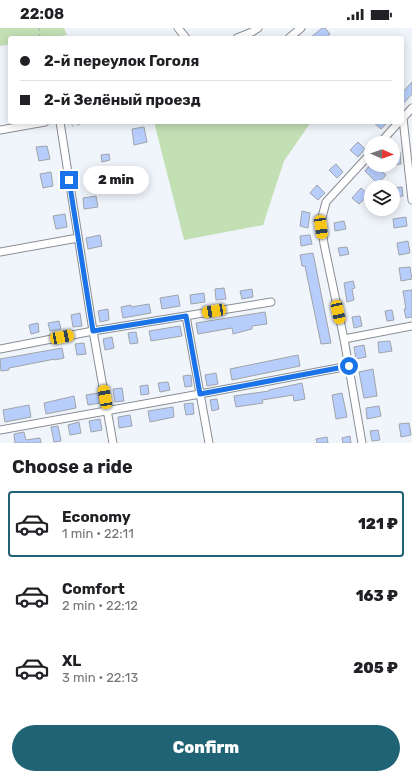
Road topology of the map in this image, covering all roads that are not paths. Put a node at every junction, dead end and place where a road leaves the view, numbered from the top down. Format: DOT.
graph roads {
  1 [pos="178,28"];
  2 [pos="258,28"];
  3 [pos="301,28"];
  4 [pos="184,36"];
  5 [pos="242,36"];
  6 [pos="291,36"];
  7 [pos="412,108"];
  8 [pos="404,117"];
  9 [pos="34,124"];
  10 [pos="60,124"];
  11 [pos="397,124"];
  12 [pos="402,124"];
  13 [pos="0,130"];
  14 [pos="386,136"];
  15 [pos="364,161"];
  16 [pos="412,200"];
  17 [pos="78,238"];
  18 [pos="0,252"];
  19 [pos="271,302"];
  20 [pos="186,316"];
  21 [pos="412,326"];
  22 [pos="93,331"];
  23 [pos="344,339"];
  24 [pos="0,349"];
  25 [pos="349,366"];
  26 [pos="200,394"];
  27 [pos="108,410"];
  28 [pos="0,430"];
  29 [pos="113,443"];
  30 [pos="209,443"];
  31 [pos="362,443"];
  1 -- 4 [label="street"];
  2 -- 5 [label="street"];
  3 -- 6 [label="street"];
  7 -- 8 [label="street"];
  9 -- 13 [label="street"];
  10 -- 17 [label="street"];
  11 -- 14 [label="street"];
  12 -- 16 [label="street"];
  15 -- 23 [label="street"];
  17 -- 18 [label="street"];
  17 -- 22 [label="street"];
  19 -- 20 [label="street"];
  20 -- 22 [label="street"];
  20 -- 26 [label="street"];
  21 -- 23 [label="street"];
  22 -- 24 [label="street"];
  22 -- 27 [label="street"];
  23 -- 25 [label="street"];
  25 -- 26 [label="street"];
  25 -- 31 [label="street"];
  26 -- 27 [label="street"];
  26 -- 30 [label="street"];
  27 -- 28 [label="street"];
  27 -- 29 [label="street"];
}
